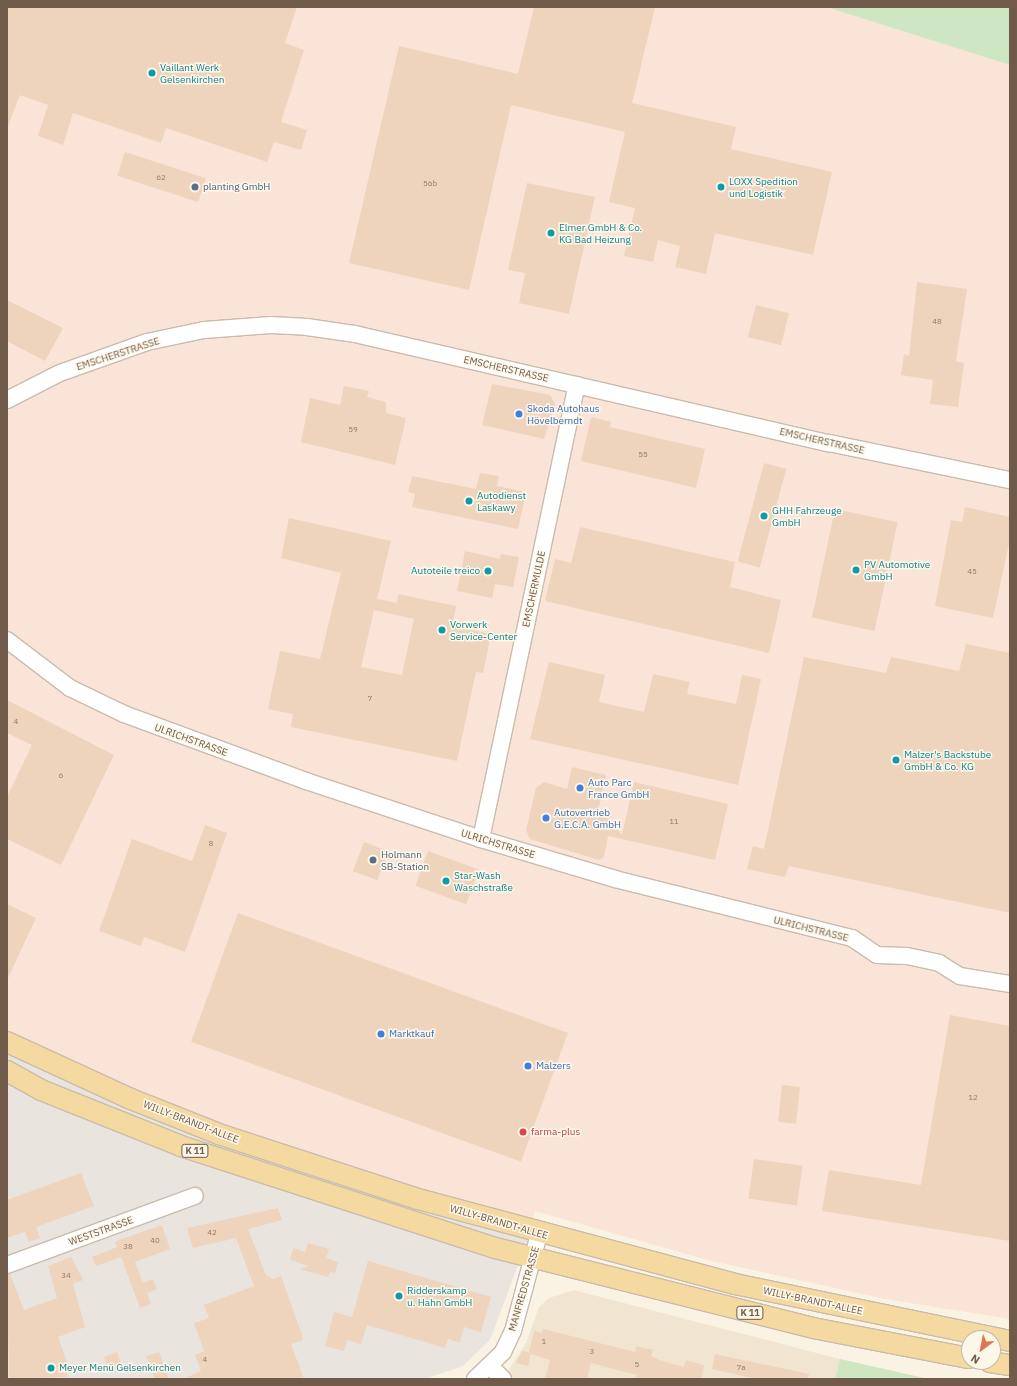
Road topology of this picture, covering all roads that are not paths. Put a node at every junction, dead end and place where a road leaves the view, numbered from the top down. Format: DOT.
graph roads {
  1 [pos="577,385"];
  2 [pos="7,400"];
  3 [pos="1010,480"];
  4 [pos="7,640"];
  5 [pos="481,839"];
  6 [pos="1010,984"];
  7 [pos="7,1042"];
  8 [pos="7,1071"];
  9 [pos="195,1196"];
  10 [pos="540,1234"];
  11 [pos="532,1259"];
  12 [pos="7,1265"];
  13 [pos="1010,1340"];
  14 [pos="961,1356"];
  15 [pos="492,1367"];
  16 [pos="475,1379"];
  17 [pos="503,1379"];
  1 -- 2 [label="street, EMSCHERSTRASSE"];
  1 -- 3 [label="street, EMSCHERSTRASSE"];
  1 -- 5 [label="street, EMSCHERMULDE"];
  4 -- 5 [label="street, ULRICHSTRASSE"];
  5 -- 6 [label="street, ULRICHSTRASSE"];
  7 -- 10 [label="main road, WILLY-BRANDT-ALLEE / K 11"];
  8 -- 11 [label="main road, K 11"];
  9 -- 12 [label="street, WESTSTRASSE"];
  10 -- 11 [label="street, MANFREDSTRASSE"];
  10 -- 13 [label="main road, WILLY-BRANDT-ALLEE / K 11"];
  11 -- 14 [label="main road, K 11"];
  11 -- 15 [label="street, MANFREDSTRASSE"];
  15 -- 16 [label="street, MANFREDSTRASSE"];
  15 -- 17 [label="street"];
}
